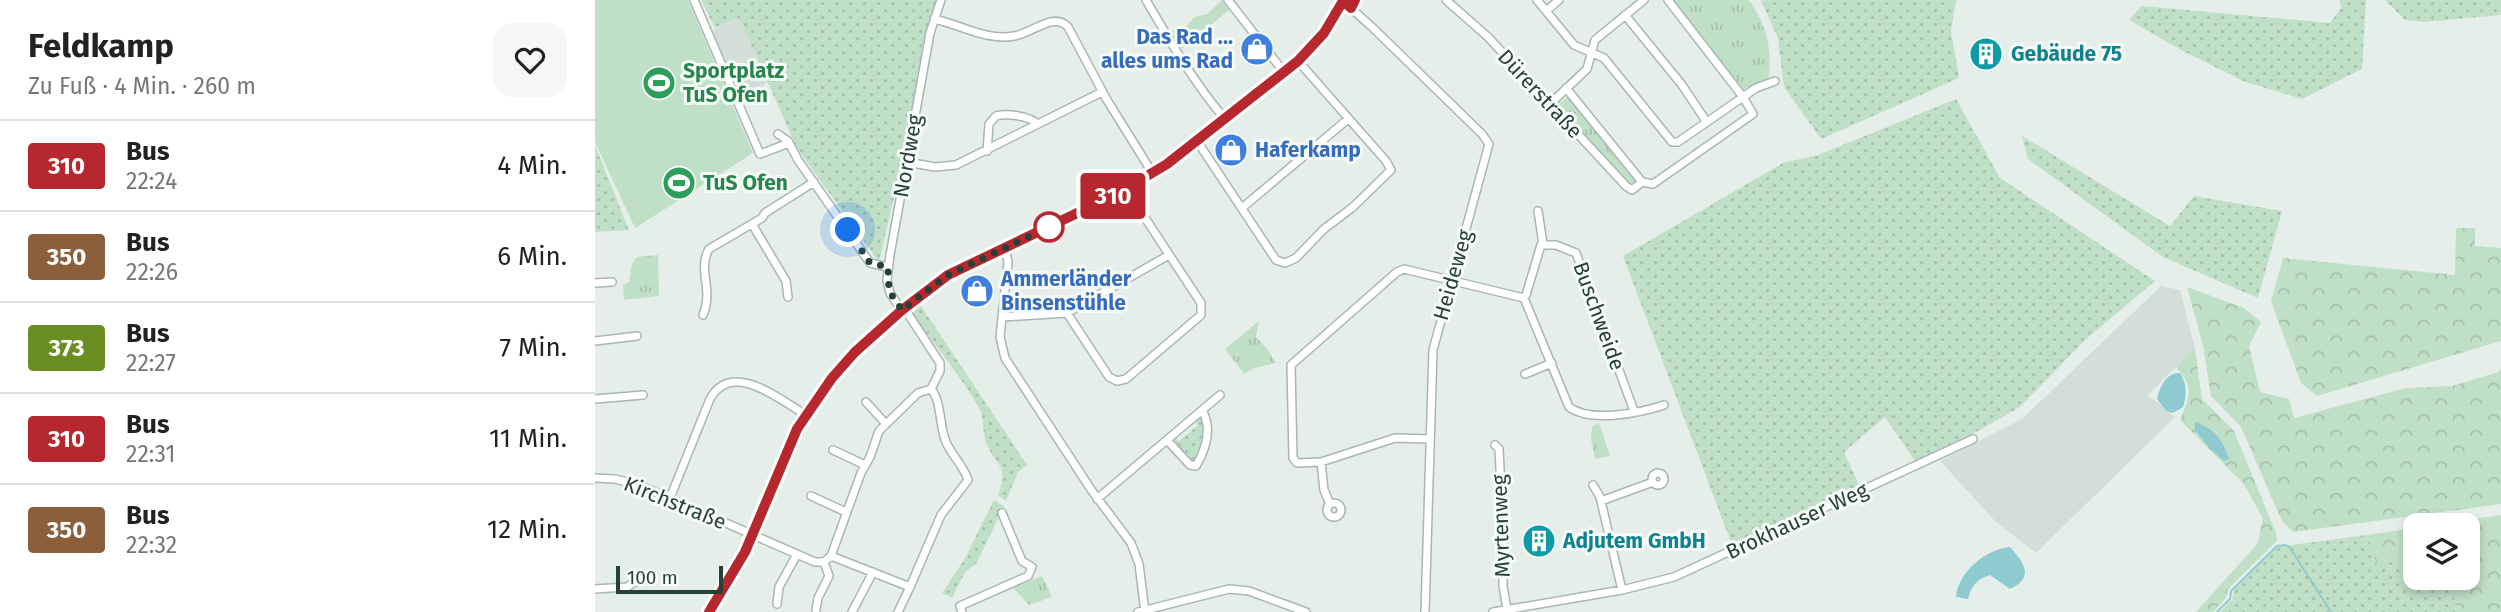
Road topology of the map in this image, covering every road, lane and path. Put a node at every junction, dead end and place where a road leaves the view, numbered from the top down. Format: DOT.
graph roads {
  1 [pos="694,0"];
  2 [pos="941,0"];
  3 [pos="1146,0"];
  4 [pos="1228,0"];
  5 [pos="1343,0"];
  6 [pos="1446,0"];
  7 [pos="1537,0"];
  8 [pos="1559,0"];
  9 [pos="1644,0"];
  10 [pos="1668,0"];
  11 [pos="1546,11"];
  12 [pos="1625,16"];
  13 [pos="935,19"];
  14 [pos="1590,53"];
  15 [pos="1298,61"];
  16 [pos="1283,71"];
  17 [pos="1775,81"];
  18 [pos="1566,88"];
  19 [pos="1102,92"];
  20 [pos="1744,97"];
  21 [pos="1550,104"];
  22 [pos="1225,119"];
  23 [pos="1348,119"];
  24 [pos="1706,121"];
  25 [pos="1038,124"];
  26 [pos="778,134"];
  27 [pos="1197,141"];
  28 [pos="789,143"];
  29 [pos="987,150"];
  30 [pos="907,162"];
  31 [pos="1153,174"];
  32 [pos="814,182"];
  33 [pos="1642,182"];
  34 [pos="1126,189"];
  35 [pos="1242,208"];
  36 [pos="1538,211"];
  37 [pos="752,224"];
  38 [pos="1543,244"];
  39 [pos="1005,247"];
  40 [pos="1170,255"];
  41 [pos="888,267"];
  42 [pos="1452,280"];
  43 [pos="612,282"];
  44 [pos="595,283"];
  45 [pos="788,297"];
  46 [pos="1523,298"];
  47 [pos="902,310"];
  48 [pos="1067,313"];
  49 [pos="703,315"];
  50 [pos="1002,317"];
  51 [pos="637,335"];
  52 [pos="595,341"];
  53 [pos="1552,363"];
  54 [pos="1525,374"];
  55 [pos="931,389"];
  56 [pos="643,395"];
  57 [pos="1220,395"];
  58 [pos="595,399"];
  59 [pos="866,402"];
  60 [pos="1664,405"];
  61 [pos="1202,410"];
  62 [pos="1634,411"];
  63 [pos="806,415"];
  64 [pos="886,424"];
  65 [pos="1430,439"];
  66 [pos="1973,439"];
  67 [pos="1167,440"];
  68 [pos="1495,445"];
  69 [pos="833,450"];
  70 [pos="1321,462"];
  71 [pos="865,465"];
  72 [pos="595,478"];
  73 [pos="1653,482"];
  74 [pos="1593,485"];
  75 [pos="811,496"];
  76 [pos="670,498"];
  77 [pos="1097,499"];
  78 [pos="1601,501"];
  79 [pos="1330,504"];
  80 [pos="846,512"];
  81 [pos="1002,513"];
  82 [pos="754,534"];
  83 [pos="797,554"];
  84 [pos="831,556"];
  85 [pos="824,562"];
  86 [pos="873,572"];
  87 [pos="641,579"];
  88 [pos="910,587"];
  89 [pos="595,589"];
  90 [pos="1622,590"];
  91 [pos="777,604"];
  92 [pos="1507,609"];
  93 [pos="816,610"];
  94 [pos="1142,611"];
  95 [pos="709,612"];
  96 [pos="852,612"];
  97 [pos="898,612"];
  98 [pos="962,612"];
  99 [pos="1306,612"];
  100 [pos="1425,612"];
  101 [pos="1493,612"];
  1 -- 28 [label="street"];
  2 -- 13 [label="street, Nordweg"];
  3 -- 22 [label="street"];
  4 -- 16 [label="street"];
  5 -- 15 [label="street"];
  5 -- 42 [label="street, Heideweg"];
  6 -- 21 [label="street, Dürerstraße"];
  7 -- 11 [label="street"];
  8 -- 11 [label="street"];
  9 -- 12 [label="street"];
  10 -- 20 [label="street"];
  11 -- 14 [label="street"];
  12 -- 14 [label="street"];
  12 -- 24 [label="street"];
  13 -- 19 [label="street"];
  13 -- 30 [label="street, Nordweg"];
  14 -- 18 [label="street"];
  14 -- 24 [label="street"];
  15 -- 16 [label="street"];
  15 -- 23 [label="street"];
  16 -- 22 [label="street"];
  17 -- 20 [label="street"];
  18 -- 21 [label="street"];
  18 -- 33 [label="street"];
  19 -- 25 [label="street"];
  19 -- 31 [label="street"];
  20 -- 24 [label="street"];
  20 -- 33 [label="street"];
  21 -- 33 [label="street, Dürerstraße"];
  22 -- 27 [label="street"];
  23 -- 35 [label="street"];
  23 -- 35 [label="street"];
  25 -- 29 [label="street"];
  25 -- 29 [label="street"];
  26 -- 28 [label="street"];
  27 -- 31 [label="street"];
  27 -- 35 [label="street"];
  28 -- 32 [label="street"];
  29 -- 30 [label="street"];
  30 -- 41 [label="street, Nordweg"];
  31 -- 34 [label="street"];
  32 -- 37 [label="street"];
  32 -- 41 [label="street"];
  34 -- 39 [label="street"];
  34 -- 40 [label="street"];
  36 -- 38 [label="street"];
  37 -- 45 [label="street"];
  37 -- 49 [label="street"];
  38 -- 46 [label="street"];
  38 -- 62 [label="street, Buschweide"];
  39 -- 47 [label="street"];
  39 -- 50 [label="street"];
  40 -- 48 [label="street"];
  40 -- 48 [label="street"];
  41 -- 47 [label="street, Nordweg"];
  42 -- 46 [label="street"];
  42 -- 65 [label="street, Heideweg"];
  42 -- 70 [label="street"];
  43 -- 44 [label="street"];
  46 -- 53 [label="street"];
  47 -- 55 [label="street, Nordweg"];
  47 -- 63 [label="street"];
  48 -- 50 [label="street"];
  50 -- 77 [label="street"];
  51 -- 52 [label="street"];
  53 -- 54 [label="street"];
  53 -- 62 [label="street"];
  55 -- 64 [label="street"];
  55 -- 88 [label="street"];
  56 -- 58 [label="street"];
  57 -- 61 [label="street"];
  59 -- 64 [label="street"];
  60 -- 62 [label="street"];
  61 -- 67 [label="street"];
  61 -- 67 [label="street"];
  63 -- 76 [label="street"];
  63 -- 82 [label="street"];
  64 -- 71 [label="street"];
  65 -- 70 [label="street"];
  65 -- 100 [label="street, Heideweg"];
  66 -- 90 [label="street, Brokhauser Weg"];
  67 -- 77 [label="street"];
  68 -- 92 [label="street, Myrtenweg"];
  69 -- 71 [label="street"];
  70 -- 79 [label="street"];
  71 -- 80 [label="street"];
  72 -- 76 [label="street, Kirchstraße"];
  73 -- 78 [label="street"];
  74 -- 78 [label="street"];
  75 -- 80 [label="street"];
  76 -- 82 [label="street, Kirchstraße"];
  77 -- 94 [label="street"];
  78 -- 90 [label="street"];
  80 -- 84 [label="street"];
  81 -- 98 [label="street"];
  82 -- 83 [label="street, Kirchstraße"];
  82 -- 95 [label="street"];
  83 -- 85 [label="street, Kirchstraße"];
  83 -- 91 [label="street"];
  84 -- 85 [label="street"];
  84 -- 86 [label="street"];
  85 -- 93 [label="street"];
  86 -- 88 [label="street"];
  86 -- 96 [label="street"];
  87 -- 89 [label="street"];
  88 -- 97 [label="street"];
  90 -- 92 [label="street, Brokhauser Weg"];
  92 -- 101 [label="street, Brokhauser Weg"];
  94 -- 99 [label="street"];
}
